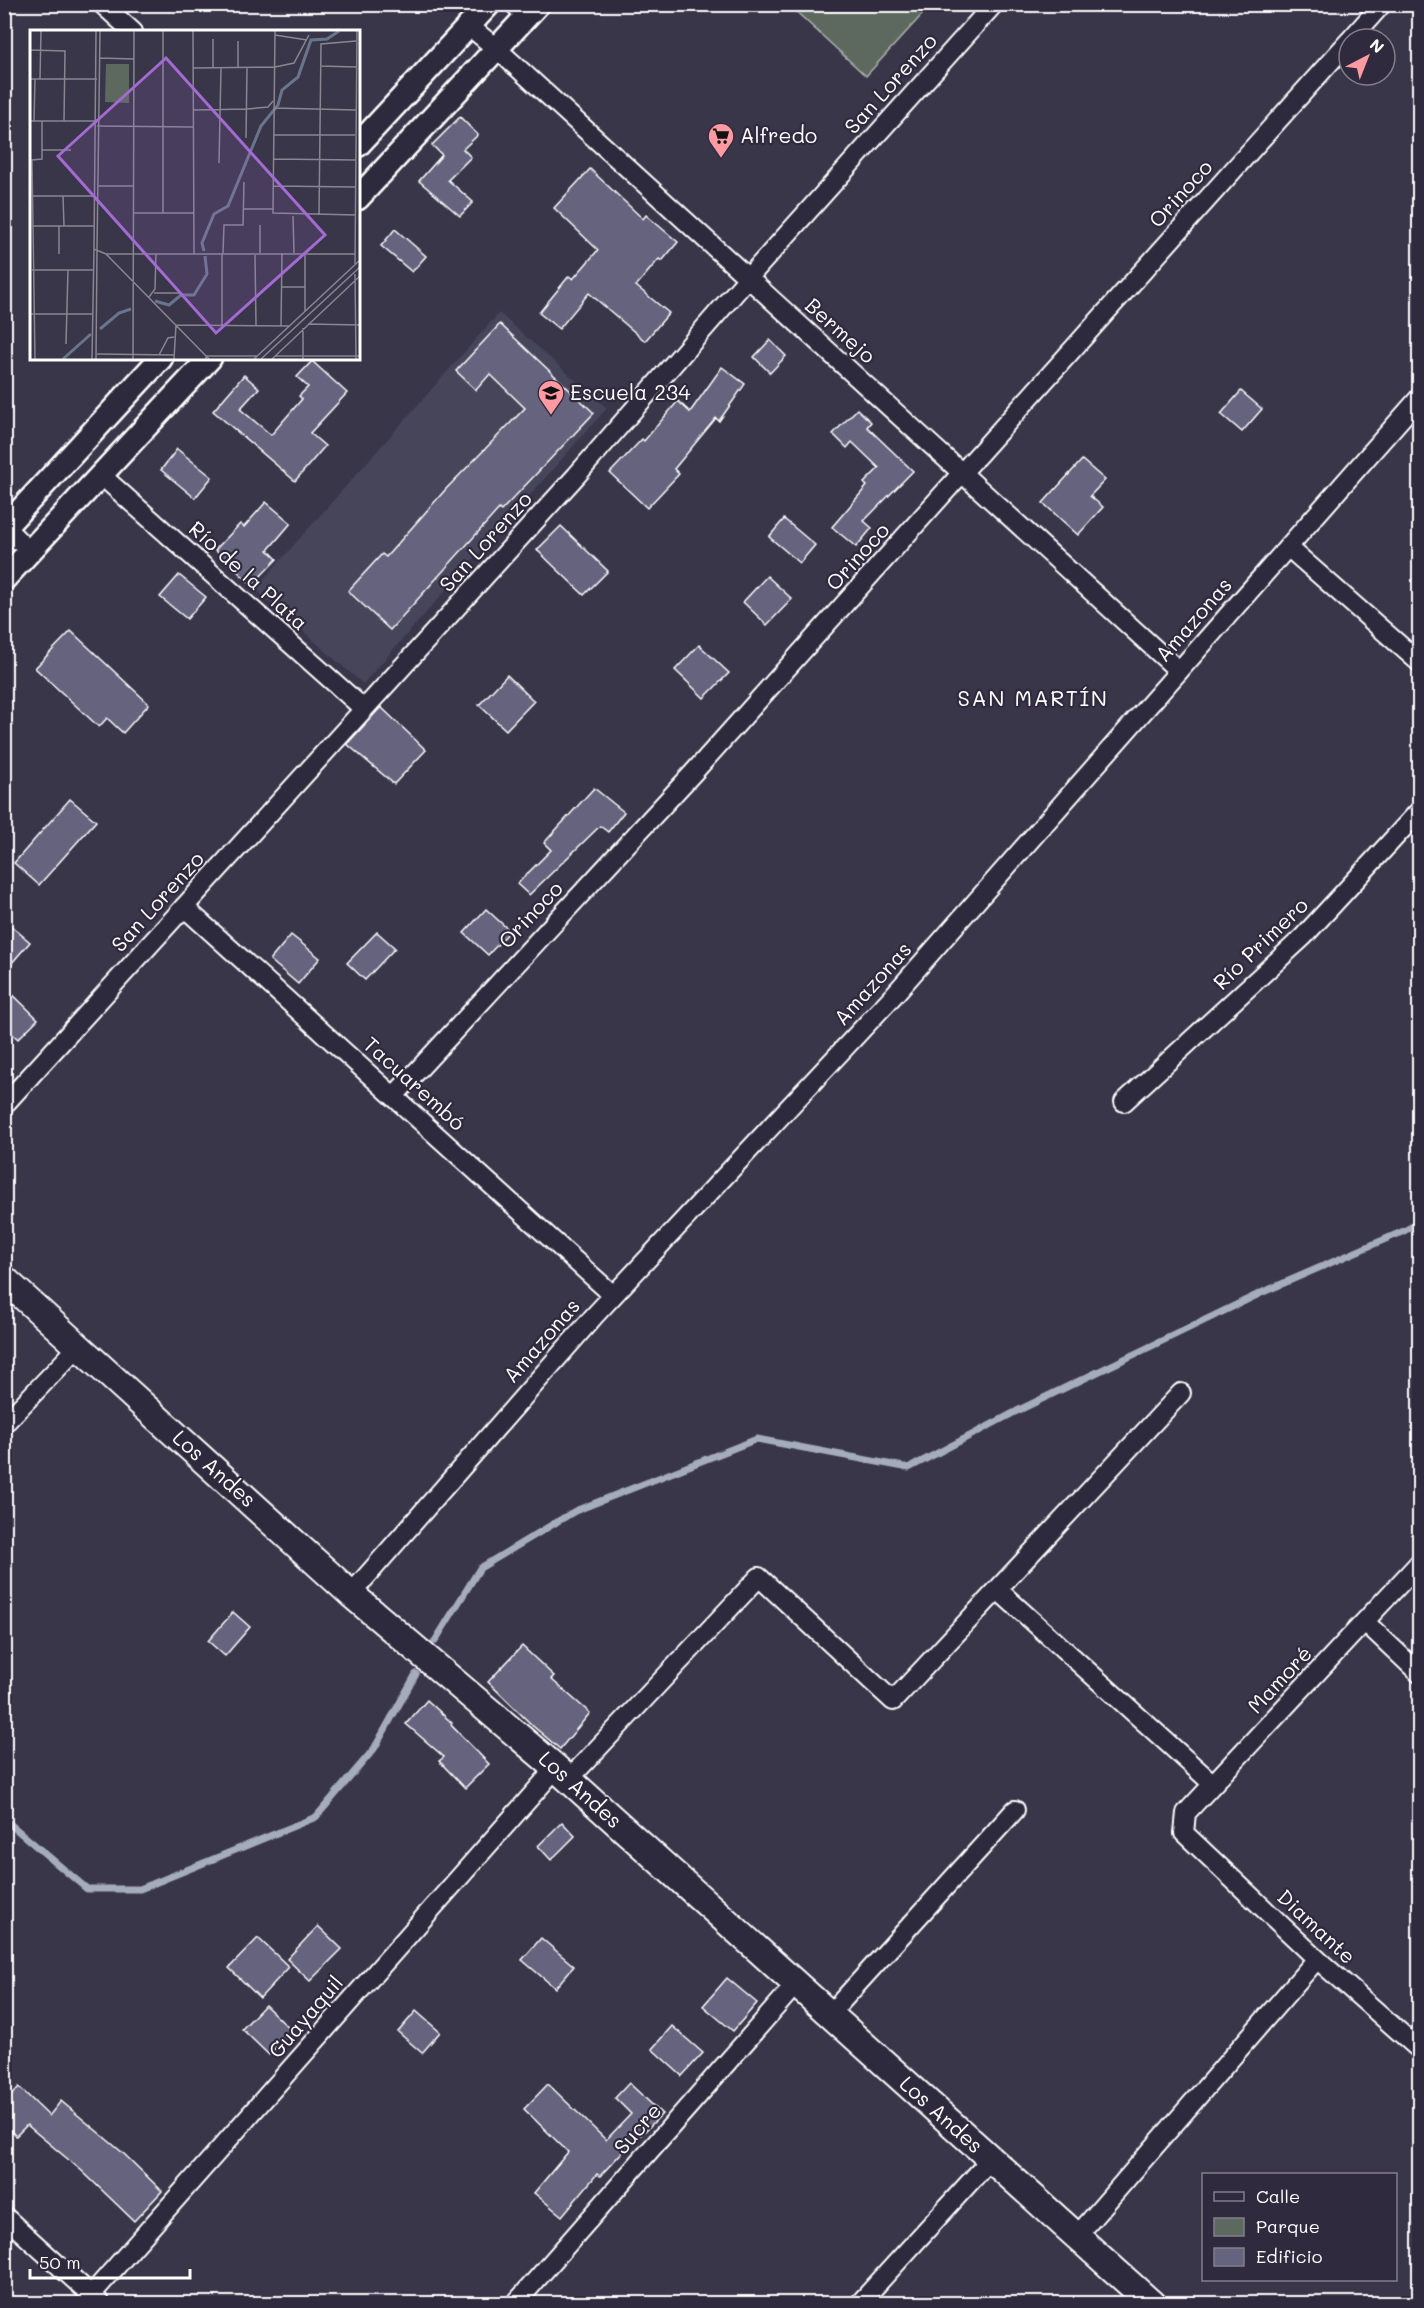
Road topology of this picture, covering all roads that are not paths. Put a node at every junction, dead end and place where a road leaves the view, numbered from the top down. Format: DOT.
graph roads {
  1 [pos="102,4"];
  2 [pos="489,4"];
  3 [pos="994,4"];
  4 [pos="1382,4"];
  5 [pos="526,8"];
  6 [pos="469,26"];
  7 [pos="1362,27"];
  8 [pos="131,30"];
  9 [pos="497,48"];
  10 [pos="1337,54"];
  11 [pos="360,143"];
  12 [pos="360,196"];
  13 [pos="748,278"];
  14 [pos="159,360"];
  15 [pos="208,360"];
  16 [pos="1419,398"];
  17 [pos="963,474"];
  18 [pos="102,476"];
  19 [pos="5,527"];
  20 [pos="1288,547"];
  21 [pos="30,552"];
  22 [pos="4,579"];
  23 [pos="1419,663"];
  24 [pos="1179,671"];
  25 [pos="364,709"];
  26 [pos="1419,810"];
  27 [pos="184,907"];
  28 [pos="394,1096"];
  29 [pos="1124,1102"];
  30 [pos="4,1105"];
  31 [pos="4,1279"];
  32 [pos="613,1295"];
  33 [pos="79,1346"];
  34 [pos="1181,1393"];
  35 [pos="4,1424"];
  36 [pos="1419,1562"];
  37 [pos="998,1590"];
  38 [pos="351,1594"];
  39 [pos="1365,1622"];
  40 [pos="1419,1674"];
  41 [pos="562,1774"];
  42 [pos="1213,1784"];
  43 [pos="1015,1810"];
  44 [pos="1184,1833"];
  45 [pos="1317,1959"];
  46 [pos="796,1984"];
  47 [pos="830,2014"];
  48 [pos="1419,2050"];
  49 [pos="990,2160"];
  50 [pos="4,2216"];
  51 [pos="1077,2236"];
  52 [pos="95,2299"];
  53 [pos="514,2304"];
  54 [pos="859,2304"];
  55 [pos="1152,2304"];
  1 -- 8 [label="street"];
  2 -- 6 [label="street"];
  3 -- 13 [label="street, San Lorenzo"];
  4 -- 7 [label="street, Orinoco"];
  5 -- 9 [label="street"];
  6 -- 9 [label="street, Bermejo"];
  6 -- 11 [label="street"];
  9 -- 12 [label="street"];
  9 -- 13 [label="street, Bermejo"];
  10 -- 17 [label="street, Orinoco"];
  13 -- 17 [label="street, Bermejo"];
  13 -- 25 [label="street, San Lorenzo"];
  14 -- 19 [label="street"];
  15 -- 18 [label="street"];
  16 -- 20 [label="street, Amazonas"];
  17 -- 24 [label="street, Bermejo"];
  17 -- 28 [label="street, Orinoco"];
  18 -- 21 [label="street"];
  18 -- 25 [label="street, Río de la Plata"];
  19 -- 21 [label="street"];
  20 -- 23 [label="street"];
  20 -- 24 [label="street, Amazonas"];
  21 -- 22 [label="street"];
  24 -- 32 [label="street, Amazonas"];
  25 -- 27 [label="street, San Lorenzo"];
  26 -- 29 [label="street, Río Primero"];
  27 -- 28 [label="street, Tacuarembó"];
  27 -- 30 [label="street, San Lorenzo"];
  28 -- 32 [label="street, Tacuarembó"];
  31 -- 33 [label="main road, Los Andes"];
  32 -- 38 [label="street, Amazonas"];
  33 -- 35 [label="street"];
  33 -- 38 [label="main road, Los Andes"];
  34 -- 37 [label="street"];
  36 -- 39 [label="street, Mamoré"];
  37 -- 41 [label="street, Guayaquil"];
  37 -- 42 [label="street"];
  38 -- 41 [label="main road, Los Andes"];
  39 -- 40 [label="street"];
  39 -- 42 [label="street, Mamoré"];
  41 -- 46 [label="main road, Los Andes"];
  41 -- 52 [label="street, Guayaquil"];
  42 -- 44 [label="street, Mamoré"];
  43 -- 47 [label="street"];
  44 -- 45 [label="street, Diamante"];
  45 -- 48 [label="street, Diamante"];
  45 -- 51 [label="street"];
  46 -- 47 [label="main road, Los Andes"];
  46 -- 53 [label="street, Sucre"];
  47 -- 49 [label="main road, Los Andes"];
  49 -- 51 [label="main road, Los Andes"];
  49 -- 54 [label="street"];
  50 -- 52 [label="street"];
  51 -- 55 [label="main road, Los Andes"];
}
